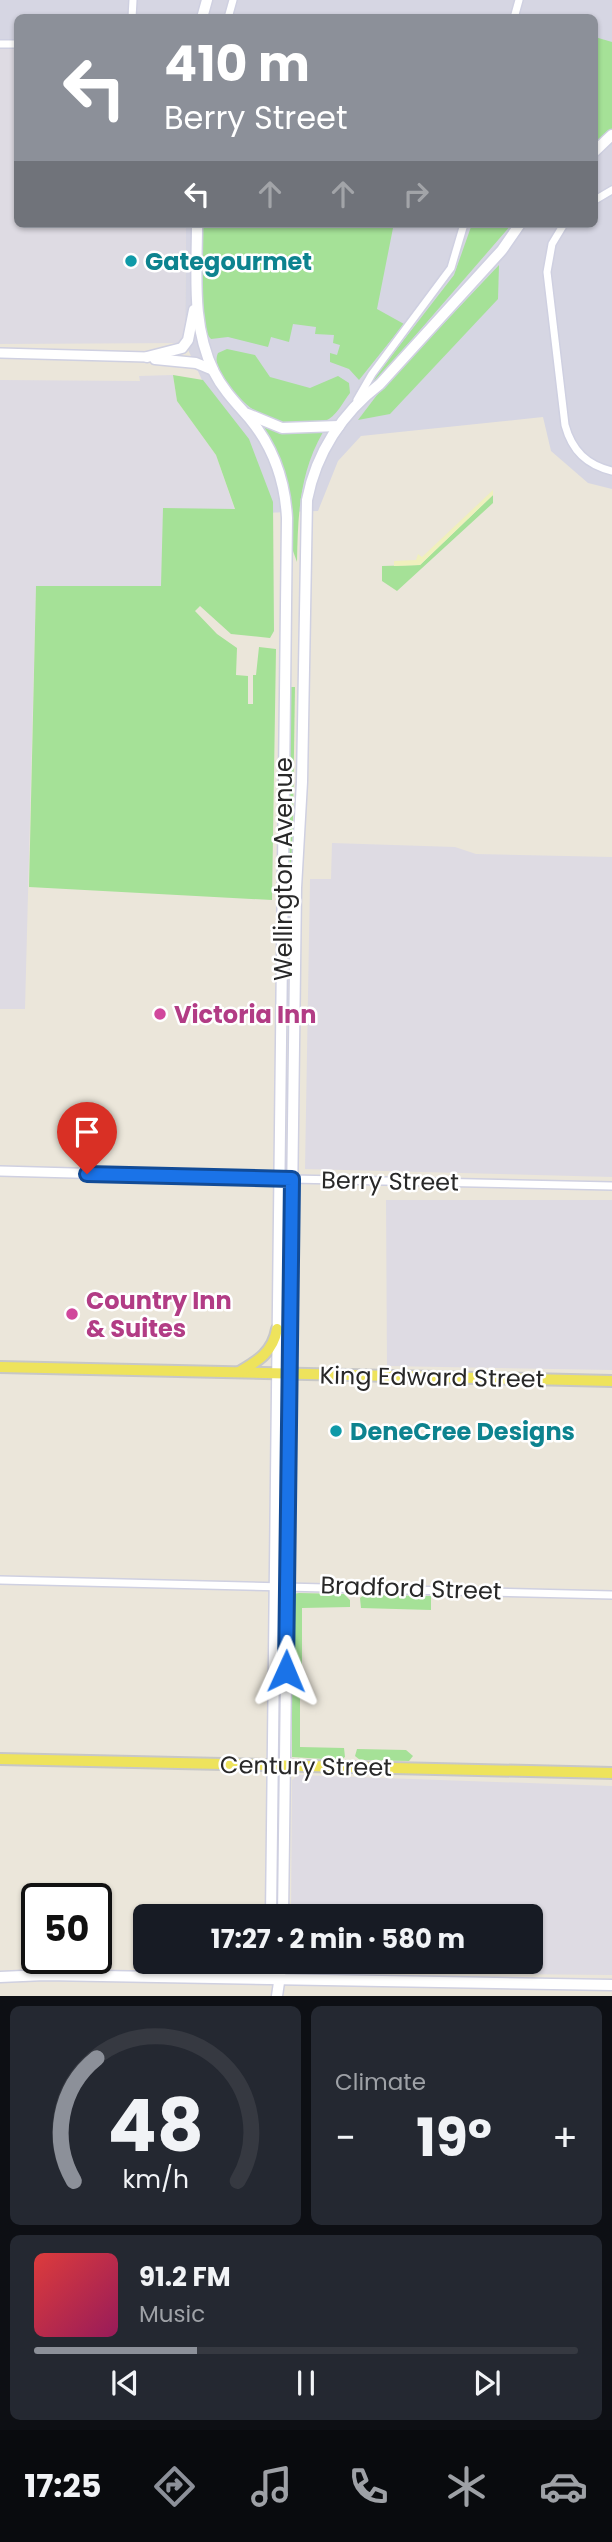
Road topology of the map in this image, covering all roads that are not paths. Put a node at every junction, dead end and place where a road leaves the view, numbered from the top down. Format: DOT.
graph roads {
  1 [pos="612,135"];
  2 [pos="598,148"];
  3 [pos="197,228"];
  4 [pos="463,228"];
  5 [pos="517,228"];
  6 [pos="562,228"];
  7 [pos="197,300"];
  8 [pos="0,353"];
  9 [pos="147,357"];
  10 [pos="213,370"];
  11 [pos="357,401"];
  12 [pos="242,410"];
  13 [pos="339,426"];
  14 [pos="612,471"];
  15 [pos="283,912"];
  16 [pos="296,913"];
  17 [pos="294,1056"];
  18 [pos="281,1057"];
  19 [pos="0,1171"];
  20 [pos="280,1178"];
  21 [pos="292,1179"];
  22 [pos="612,1186"];
  23 [pos="277,1329"];
  24 [pos="0,1367"];
  25 [pos="238,1373"];
  26 [pos="276,1374"];
  27 [pos="289,1374"];
  28 [pos="612,1381"];
  29 [pos="275,1456"];
  30 [pos="287,1456"];
  31 [pos="0,1580"];
  32 [pos="275,1584"];
  33 [pos="287,1584"];
  34 [pos="612,1595"];
  35 [pos="0,1759"];
  36 [pos="279,1765"];
  37 [pos="612,1773"];
  38 [pos="272,1904"];
  39 [pos="283,1904"];
  40 [pos="0,1972"];
  41 [pos="275,1974"];
  42 [pos="278,1974"];
  43 [pos="19,1975"];
  44 [pos="0,1977"];
  45 [pos="277,1979"];
  46 [pos="612,1985"];
  47 [pos="276,1996"];
  1 -- 2 [label="main road"];
  3 -- 7 [label="main road, Wellington Avenue"];
  4 -- 11 [label="street, Wellington Avenue"];
  5 -- 11 [label="main road, Wellington Avenue"];
  6 -- 14 [label="street"];
  7 -- 9 [label="main road"];
  7 -- 10 [label="main road, Wellington Avenue"];
  8 -- 9 [label="street"];
  9 -- 10 [label="main road"];
  10 -- 12 [label="main road, Wellington Avenue"];
  11 -- 13 [label="main road, Wellington Avenue"];
  12 -- 13 [label="main road"];
  12 -- 15 [label="main road, Wellington Avenue"];
  13 -- 16 [label="main road, Wellington Avenue"];
  15 -- 16 [label="street"];
  15 -- 18 [label="main road, Wellington Avenue"];
  16 -- 17 [label="main road, Wellington Avenue"];
  17 -- 18 [label="street"];
  17 -- 21 [label="main road, Wellington Avenue"];
  18 -- 20 [label="main road, Wellington Avenue"];
  19 -- 20 [label="street, Berry Street"];
  20 -- 21 [label="street, Berry Street"];
  20 -- 23 [label="main road, Wellington Avenue"];
  21 -- 22 [label="street, Berry Street"];
  21 -- 27 [label="main road, Wellington Avenue"];
  23 -- 25 [label="main road"];
  23 -- 26 [label="main road, Wellington Avenue"];
  24 -- 25 [label="main road, King Edward Street"];
  25 -- 26 [label="main road, King Edward Street"];
  26 -- 27 [label="main road, King Edward Street"];
  26 -- 29 [label="main road, Wellington Avenue"];
  27 -- 28 [label="main road, King Edward Street"];
  27 -- 30 [label="main road, Wellington Avenue"];
  29 -- 30 [label="street"];
  29 -- 32 [label="main road, Wellington Avenue"];
  30 -- 33 [label="main road, Wellington Avenue"];
  31 -- 32 [label="street, Bradford Street"];
  32 -- 33 [label="street, Bradford Street"];
  32 -- 36 [label="main road, Wellington Avenue"];
  33 -- 34 [label="street, Bradford Street"];
  33 -- 36 [label="main road, Wellington Avenue"];
  35 -- 36 [label="main road, Century Street"];
  36 -- 37 [label="main road, Century Street"];
  36 -- 38 [label="main road, Wellington Avenue"];
  36 -- 39 [label="main road, Wellington Avenue"];
  40 -- 43 [label="main road"];
  41 -- 45 [label="main road"];
  42 -- 45 [label="main road"];
  43 -- 44 [label="main road"];
  43 -- 45 [label="main road"];
  45 -- 46 [label="main road"];
  45 -- 47 [label="main road"];
}
